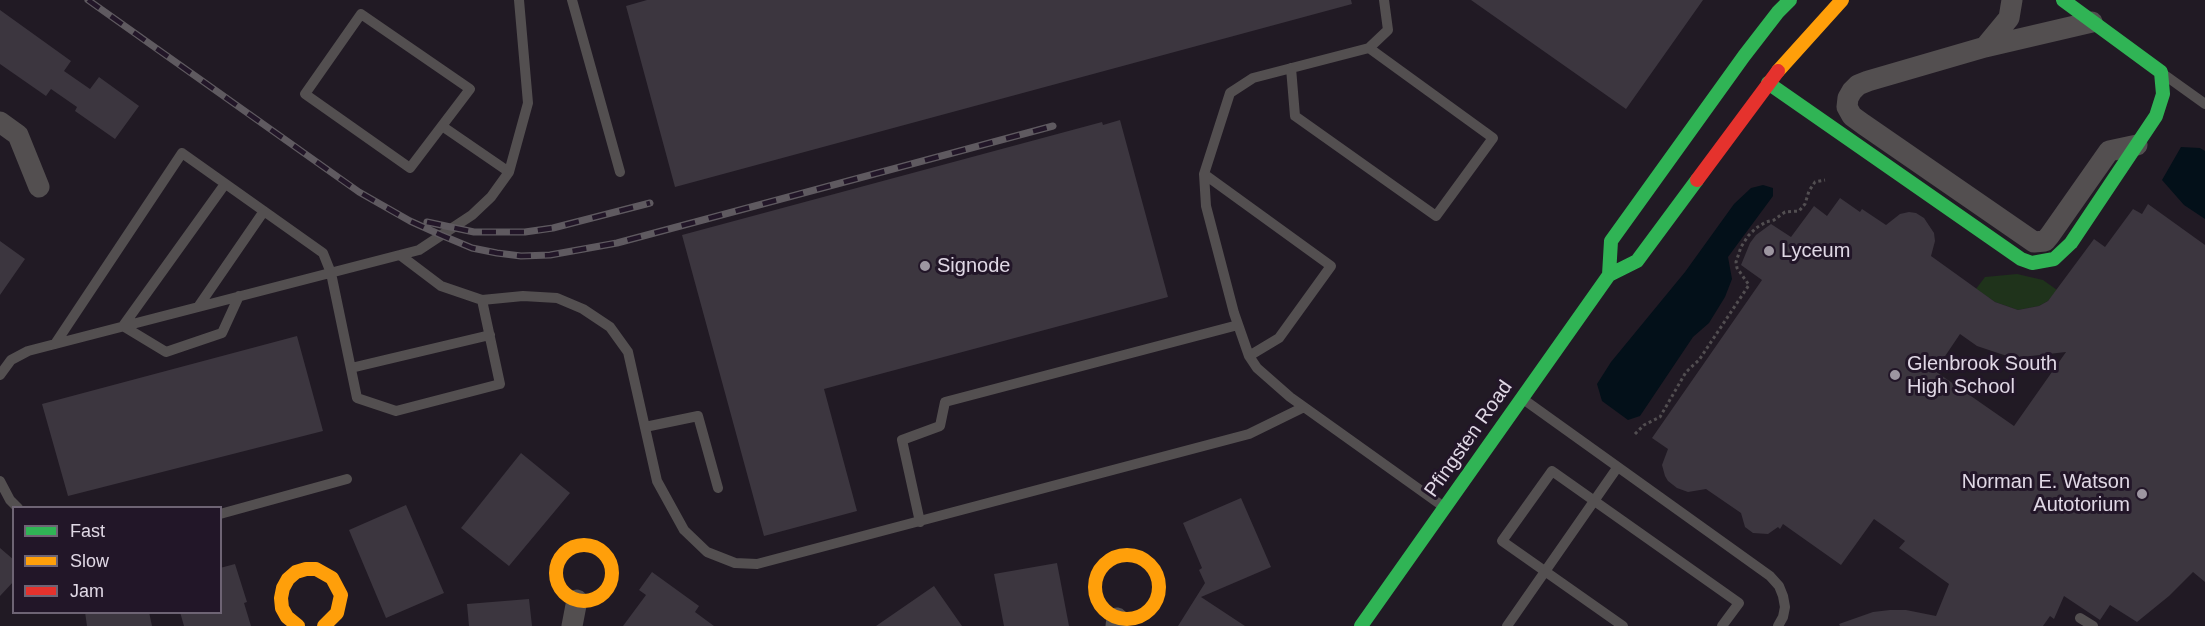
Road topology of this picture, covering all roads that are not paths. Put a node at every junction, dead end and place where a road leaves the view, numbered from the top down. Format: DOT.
graph roads {
  1 [pos="519,0"];
  2 [pos="572,0"];
  3 [pos="1384,0"];
  4 [pos="1790,0"];
  5 [pos="1842,0"];
  6 [pos="2012,0"];
  7 [pos="2063,0"];
  8 [pos="2092,22"];
  9 [pos="1985,47"];
  10 [pos="1369,48"];
  11 [pos="1291,68"];
  12 [pos="2161,72"];
  13 [pos="1768,83"];
  14 [pos="2205,104"];
  15 [pos="0,122"];
  16 [pos="442,126"];
  17 [pos="2137,145"];
  18 [pos="509,172"];
  19 [pos="620,172"];
  20 [pos="1204,174"];
  21 [pos="225,184"];
  22 [pos="39,187"];
  23 [pos="264,211"];
  24 [pos="400,255"];
  25 [pos="331,273"];
  26 [pos="1609,274"];
  27 [pos="239,296"];
  28 [pos="482,300"];
  29 [pos="198,307"];
  30 [pos="123,326"];
  31 [pos="1238,326"];
  32 [pos="490,335"];
  33 [pos="55,344"];
  34 [pos="1249,356"];
  35 [pos="351,368"];
  36 [pos="0,375"];
  37 [pos="1522,398"];
  38 [pos="1304,407"];
  39 [pos="645,426"];
  40 [pos="1617,468"];
  41 [pos="346,479"];
  42 [pos="0,481"];
  43 [pos="718,488"];
  44 [pos="1594,501"];
  45 [pos="17,506"];
  46 [pos="1444,507"];
  47 [pos="222,513"];
  48 [pos="921,522"];
  49 [pos="1545,571"];
  50 [pos="577,600"];
  51 [pos="2079,618"];
  52 [pos="1117,622"];
  53 [pos="298,626"];
  54 [pos="324,626"];
  55 [pos="572,626"];
  56 [pos="1361,626"];
  57 [pos="1507,626"];
  58 [pos="1623,626"];
  59 [pos="1722,626"];
  60 [pos="1778,626"];
  61 [pos="2093,626"];
  1 -- 18 [label="lane"];
  2 -- 19 [label="lane"];
  3 -- 10 [label="lane"];
  4 -- 26 [label="street"];
  5 -- 13 [label="street"];
  6 -- 9 [label="street"];
  7 -- 8 [label="street"];
  8 -- 9 [label="street"];
  8 -- 12 [label="street"];
  9 -- 17 [label="street"];
  10 -- 11 [label="lane"];
  10 -- 11 [label="lane"];
  11 -- 20 [label="lane"];
  12 -- 14 [label="lane"];
  12 -- 17 [label="street"];
  13 -- 17 [label="street"];
  13 -- 26 [label="street"];
  15 -- 22 [label="street"];
  16 -- 16 [label="lane"];
  16 -- 18 [label="lane"];
  18 -- 24 [label="lane"];
  20 -- 31 [label="lane"];
  20 -- 34 [label="lane"];
  21 -- 23 [label="lane"];
  21 -- 30 [label="lane"];
  21 -- 33 [label="lane"];
  23 -- 25 [label="lane"];
  23 -- 29 [label="lane"];
  24 -- 25 [label="lane"];
  24 -- 28 [label="lane"];
  25 -- 27 [label="lane"];
  25 -- 35 [label="lane"];
  26 -- 37 [label="street, Pfingsten Road"];
  27 -- 29 [label="lane"];
  27 -- 30 [label="lane"];
  28 -- 32 [label="lane"];
  28 -- 39 [label="lane"];
  29 -- 30 [label="lane"];
  30 -- 33 [label="lane"];
  31 -- 34 [label="lane"];
  31 -- 48 [label="lane"];
  32 -- 35 [label="lane"];
  32 -- 35 [label="lane"];
  33 -- 36 [label="lane"];
  34 -- 38 [label="lane"];
  37 -- 40 [label="lane"];
  37 -- 46 [label="street, Pfingsten Road"];
  38 -- 46 [label="lane"];
  38 -- 48 [label="lane"];
  39 -- 43 [label="lane"];
  39 -- 48 [label="lane"];
  40 -- 44 [label="lane"];
  40 -- 60 [label="lane"];
  41 -- 47 [label="lane"];
  42 -- 45 [label="lane"];
  44 -- 49 [label="lane"];
  44 -- 49 [label="lane"];
  44 -- 59 [label="lane"];
  46 -- 56 [label="street, Pfingsten Road"];
  49 -- 57 [label="lane"];
  49 -- 58 [label="lane"];
  50 -- 50 [label="street"];
  50 -- 55 [label="street"];
  51 -- 61 [label="lane"];
  52 -- 52 [label="street"];
  53 -- 54 [label="street"];
}
